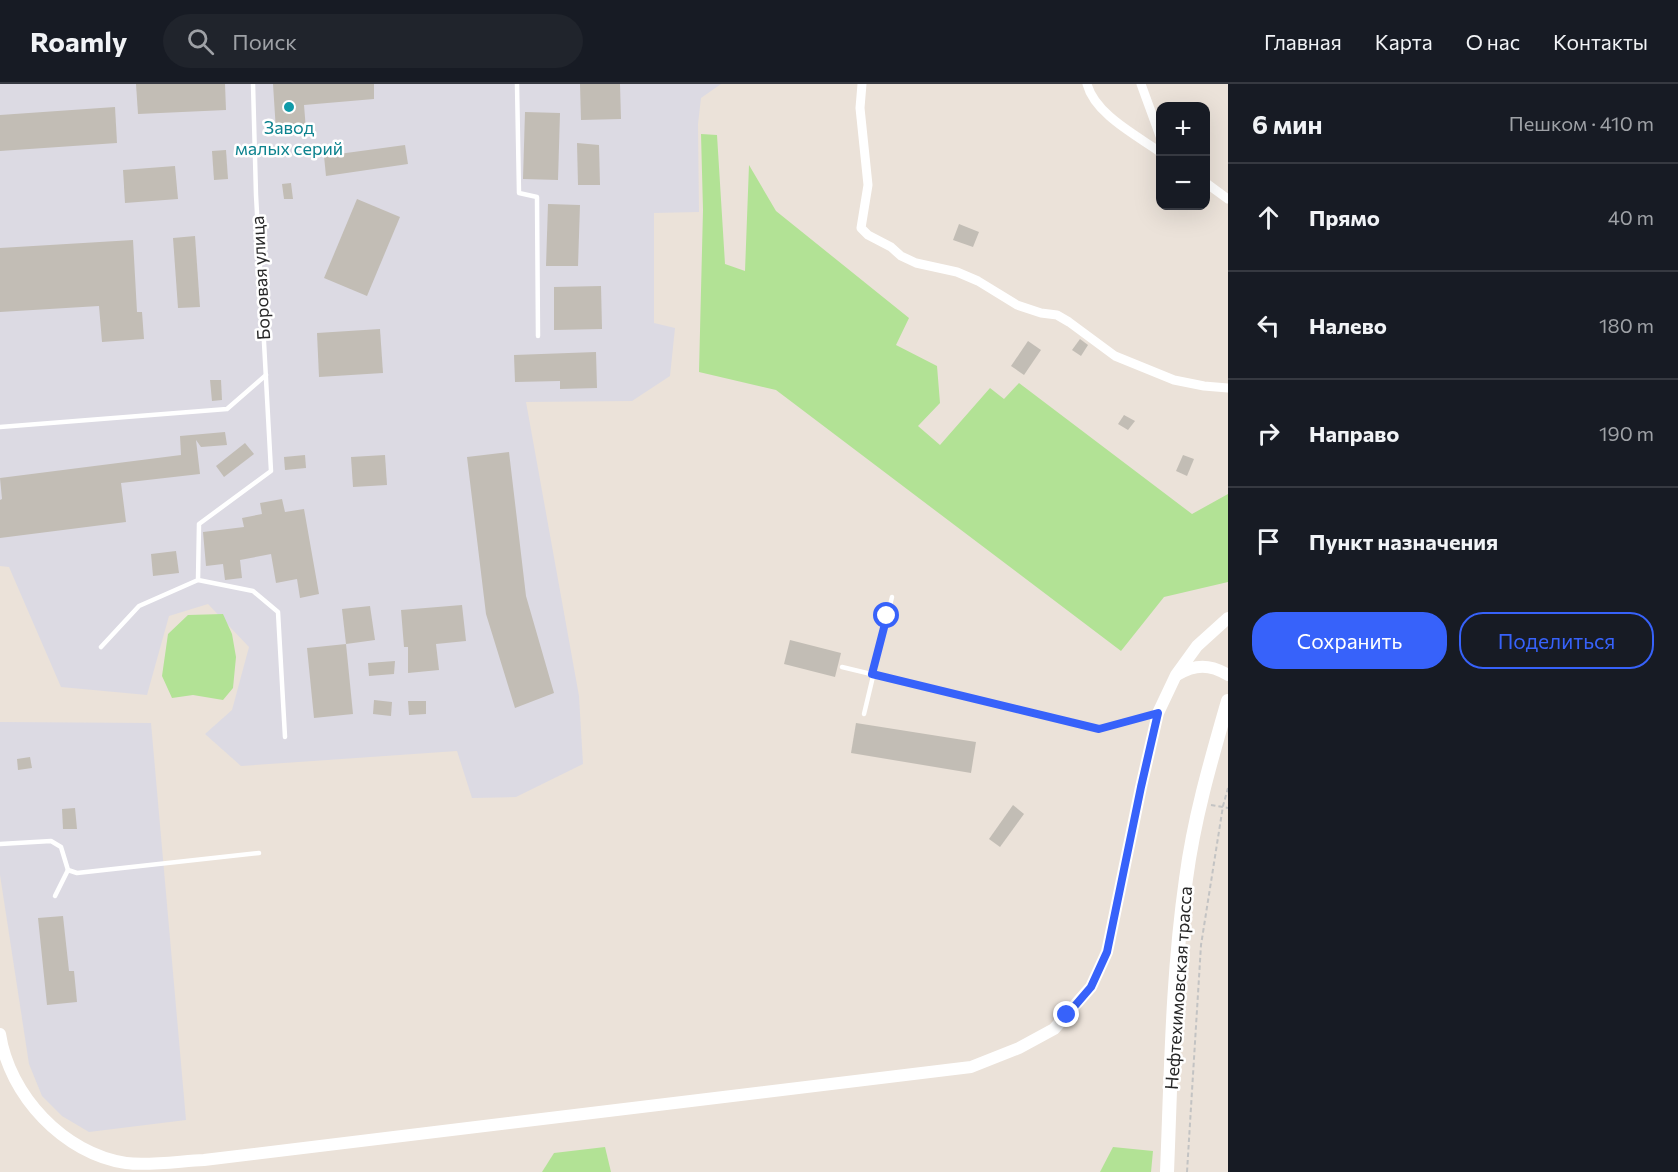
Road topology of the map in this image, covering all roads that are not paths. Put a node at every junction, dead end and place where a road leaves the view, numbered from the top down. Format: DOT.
graph roads {
  1 [pos="253,84"];
  2 [pos="517,84"];
  3 [pos="862,84"];
  4 [pos="1087,84"];
  5 [pos="1141,84"];
  6 [pos="1156,134"];
  7 [pos="1156,142"];
  8 [pos="1210,186"];
  9 [pos="1228,199"];
  10 [pos="538,336"];
  11 [pos="266,375"];
  12 [pos="1228,388"];
  13 [pos="0,427"];
  14 [pos="198,580"];
  15 [pos="892,597"];
  16 [pos="1228,618"];
  17 [pos="101,647"];
  18 [pos="842,667"];
  19 [pos="872,674"];
  20 [pos="1176,675"];
  21 [pos="1228,675"];
  22 [pos="1228,701"];
  23 [pos="1158,713"];
  24 [pos="864,714"];
  25 [pos="285,737"];
  26 [pos="0,844"];
  27 [pos="259,853"];
  28 [pos="68,870"];
  29 [pos="55,896"];
  30 [pos="0,1034"];
  31 [pos="1167,1172"];
  1 -- 11 [label="lane, Боровая улица"];
  2 -- 10 [label="lane"];
  3 -- 12 [label="street"];
  4 -- 7 [label="street"];
  5 -- 6 [label="street"];
  8 -- 9 [label="street"];
  11 -- 13 [label="lane"];
  11 -- 14 [label="lane, Боровая улица"];
  14 -- 17 [label="lane"];
  14 -- 25 [label="lane"];
  15 -- 19 [label="lane"];
  16 -- 20 [label="street"];
  18 -- 19 [label="lane"];
  19 -- 23 [label="lane"];
  19 -- 24 [label="lane"];
  20 -- 21 [label="street"];
  20 -- 23 [label="street"];
  22 -- 31 [label="main road, Нефтехимовская трасса"];
  23 -- 30 [label="street"];
  26 -- 28 [label="lane"];
  27 -- 28 [label="lane"];
  28 -- 29 [label="lane"];
}
